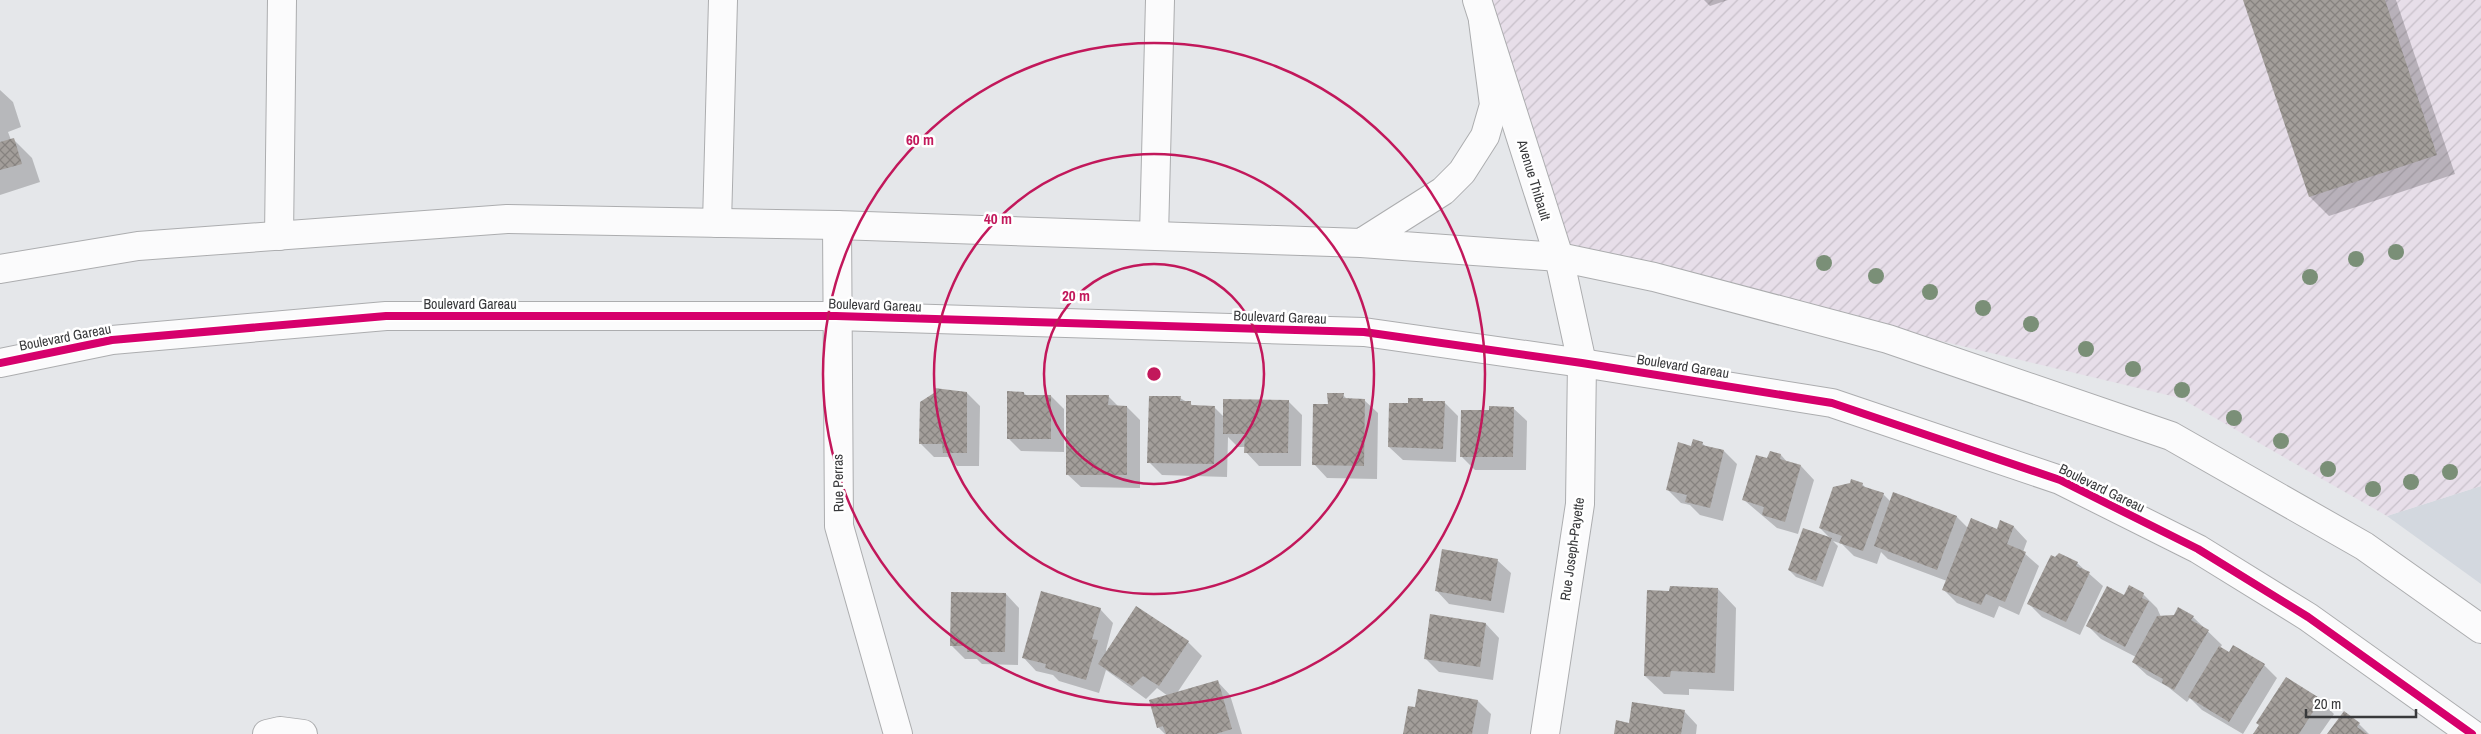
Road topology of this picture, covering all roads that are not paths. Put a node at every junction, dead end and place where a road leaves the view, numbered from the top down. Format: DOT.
graph roads {
  1 [pos="282,0"];
  2 [pos="723,0"];
  3 [pos="1160,0"];
  4 [pos="1480,11"];
  5 [pos="717,223"];
  6 [pos="837,225"];
  7 [pos="1154,235"];
  8 [pos="279,236"];
  9 [pos="1361,243"];
  10 [pos="1558,257"];
  11 [pos="0,269"];
  12 [pos="836,316"];
  13 [pos="0,363"];
  14 [pos="1582,363"];
  15 [pos="2481,629"];
  16 [pos="901,733"];
  17 [pos="267,734"];
  18 [pos="303,734"];
  19 [pos="1545,734"];
  20 [pos="2472,734"];
  1 -- 8 [label="street"];
  2 -- 5 [label="street"];
  3 -- 7 [label="street"];
  4 -- 9 [label="street"];
  4 -- 10 [label="street, Avenue Thibault"];
  5 -- 6 [label="street"];
  5 -- 8 [label="street"];
  6 -- 7 [label="street"];
  6 -- 12 [label="street, Rue Perras"];
  7 -- 9 [label="street"];
  8 -- 11 [label="street"];
  9 -- 10 [label="street"];
  10 -- 14 [label="street, Avenue Thibault"];
  10 -- 15 [label="street"];
  12 -- 13 [label="street, Boulevard Gareau"];
  12 -- 14 [label="street, Boulevard Gareau"];
  12 -- 16 [label="street, Rue Perras"];
  14 -- 19 [label="street, Rue Joseph-Payette"];
  14 -- 20 [label="street, Boulevard Gareau"];
  17 -- 18 [label="street"];
}
